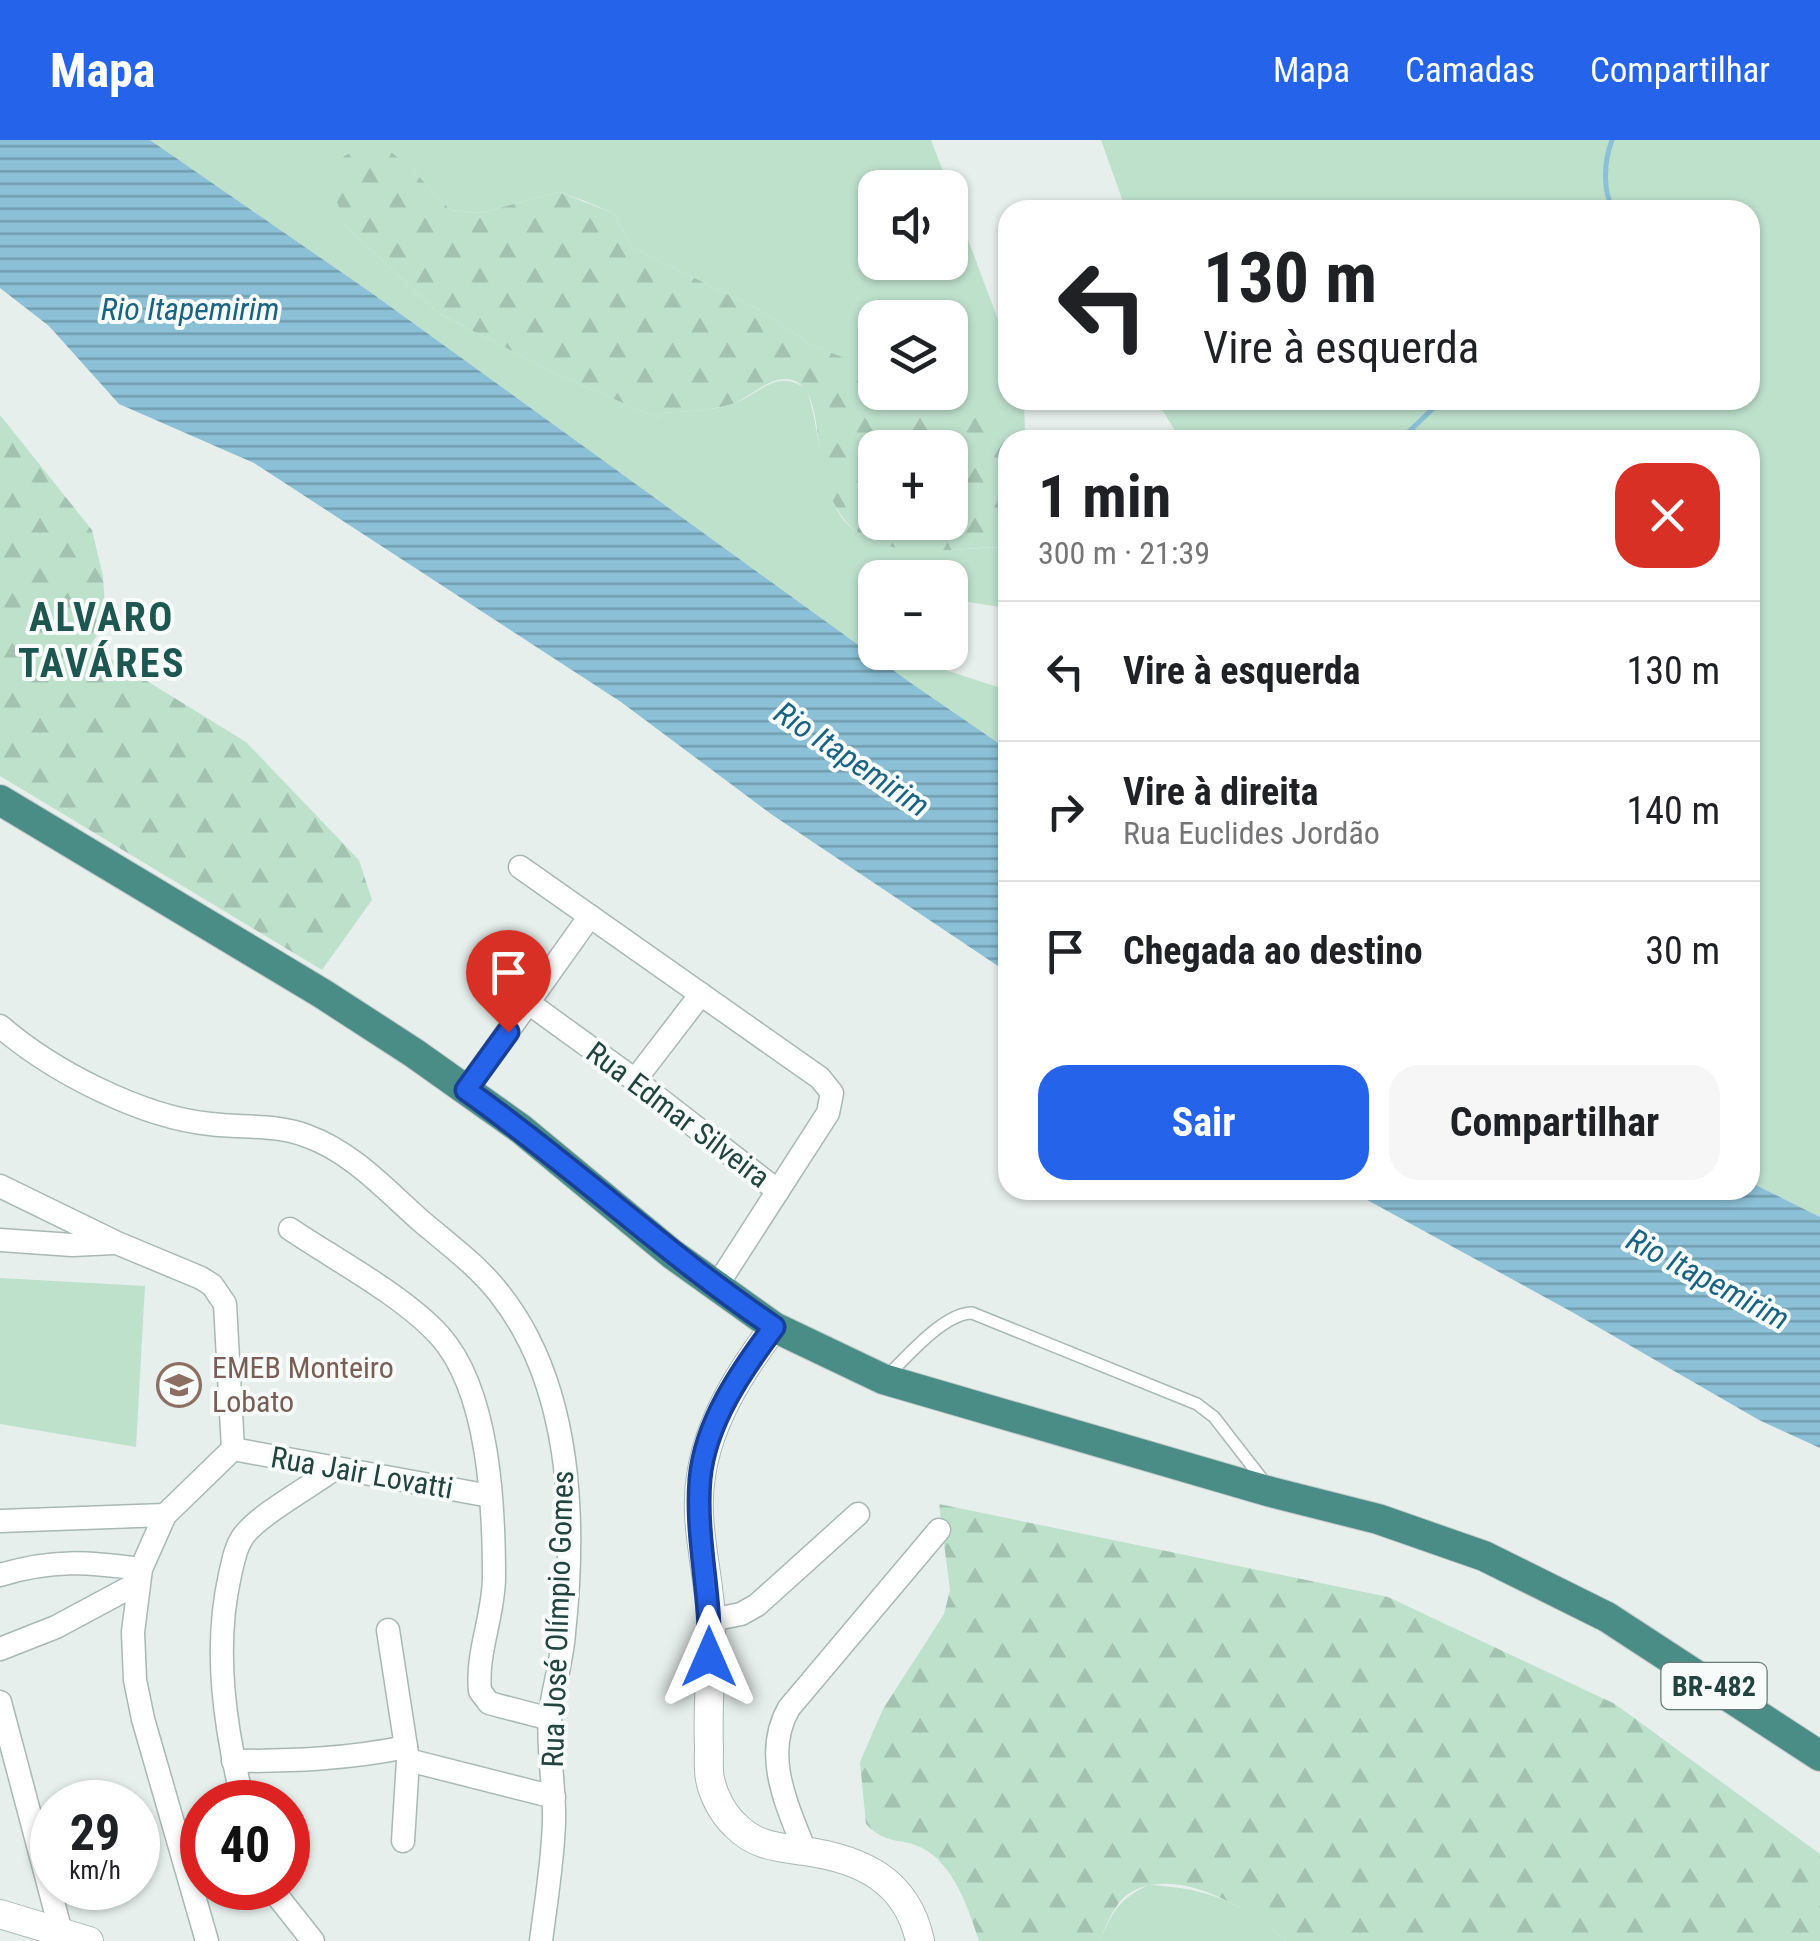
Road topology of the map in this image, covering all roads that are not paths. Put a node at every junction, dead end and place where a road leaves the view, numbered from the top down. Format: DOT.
graph roads {
  1 [pos="0,800"];
  2 [pos="520,867"];
  3 [pos="590,916"];
  4 [pos="701,994"];
  5 [pos="530,1004"];
  6 [pos="0,1026"];
  7 [pos="635,1080"];
  8 [pos="466,1090"];
  9 [pos="0,1186"];
  10 [pos="778,1190"];
  11 [pos="290,1229"];
  12 [pos="0,1240"];
  13 [pos="118,1243"];
  14 [pos="716,1287"];
  15 [pos="774,1327"];
  16 [pos="884,1379"];
  17 [pos="233,1449"];
  18 [pos="334,1469"];
  19 [pos="1272,1492"];
  20 [pos="490,1496"];
  21 [pos="858,1514"];
  22 [pos="165,1515"];
  23 [pos="0,1520"];
  24 [pos="938,1530"];
  25 [pos="0,1574"];
  26 [pos="140,1576"];
  27 [pos="711,1620"];
  28 [pos="388,1630"];
  29 [pos="0,1649"];
  30 [pos="0,1702"];
  31 [pos="550,1719"];
  32 [pos="407,1754"];
  33 [pos="1820,1756"];
  34 [pos="233,1761"];
  35 [pos="238,1780"];
  36 [pos="554,1797"];
  37 [pos="402,1841"];
  38 [pos="805,1851"];
  39 [pos="289,1910"];
  40 [pos="0,1914"];
  41 [pos="61,1932"];
  42 [pos="89,1941"];
  43 [pos="207,1941"];
  44 [pos="313,1941"];
  45 [pos="541,1941"];
  46 [pos="920,1941"];
  1 -- 8 [label="highway, BR-482"];
  2 -- 3 [label="street"];
  3 -- 4 [label="street"];
  3 -- 5 [label="street"];
  4 -- 7 [label="street"];
  4 -- 10 [label="street"];
  5 -- 7 [label="street, Rua Edmar Silveira"];
  5 -- 8 [label="street"];
  6 -- 31 [label="street, Rua José Olímpio Gomes"];
  7 -- 10 [label="street, Rua Edmar Silveira"];
  8 -- 14 [label="highway, BR-482"];
  9 -- 13 [label="street"];
  10 -- 14 [label="street"];
  11 -- 20 [label="street"];
  12 -- 13 [label="street"];
  13 -- 17 [label="street"];
  14 -- 15 [label="highway, BR-482"];
  15 -- 16 [label="highway, BR-482"];
  15 -- 27 [label="street"];
  16 -- 19 [label="highway, BR-482"];
  16 -- 19 [label="lane"];
  17 -- 18 [label="street, Rua Jair Lovatti"];
  17 -- 22 [label="street"];
  18 -- 20 [label="street, Rua Jair Lovatti"];
  18 -- 34 [label="street"];
  19 -- 33 [label="highway, BR-482"];
  20 -- 31 [label="street"];
  21 -- 27 [label="street"];
  22 -- 23 [label="street"];
  22 -- 26 [label="street"];
  24 -- 38 [label="street"];
  25 -- 26 [label="street"];
  26 -- 29 [label="street"];
  26 -- 43 [label="street"];
  27 -- 38 [label="street"];
  28 -- 32 [label="street"];
  30 -- 41 [label="street"];
  31 -- 36 [label="street, Rua José Olímpio Gomes"];
  32 -- 34 [label="street"];
  32 -- 36 [label="street"];
  32 -- 37 [label="street"];
  34 -- 35 [label="street"];
  36 -- 45 [label="street, Rua José Olímpio Gomes"];
  38 -- 46 [label="street"];
  39 -- 44 [label="street"];
  40 -- 41 [label="street"];
  41 -- 42 [label="street"];
}
